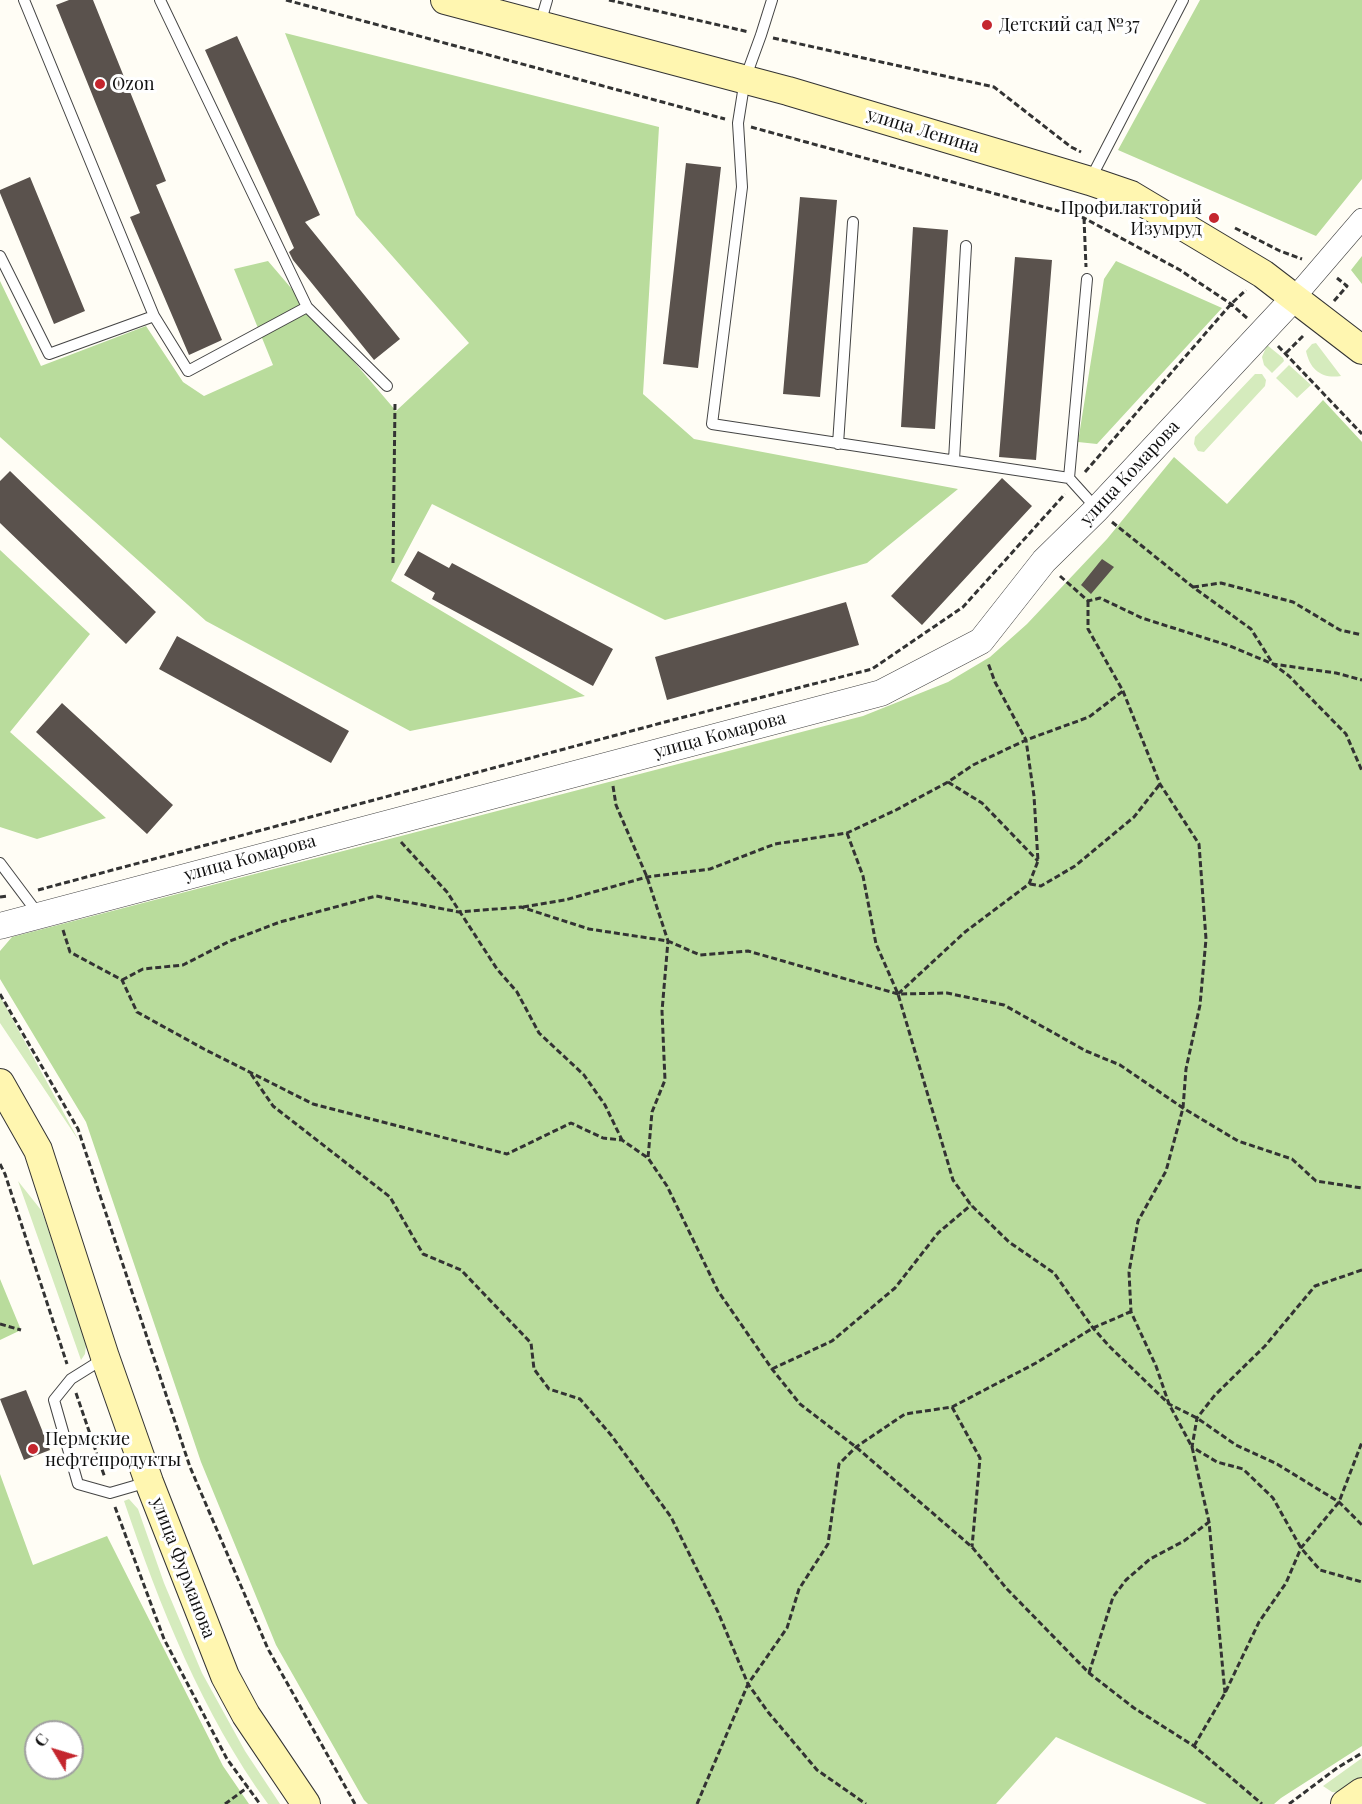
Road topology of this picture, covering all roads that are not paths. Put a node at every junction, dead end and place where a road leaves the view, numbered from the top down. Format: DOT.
graph roads {
  1 [pos="24,0"];
  2 [pos="160,0"];
  3 [pos="445,0"];
  4 [pos="771,0"];
  5 [pos="1183,0"];
  6 [pos="544,12"];
  7 [pos="745,79"];
  8 [pos="1094,171"];
  9 [pos="1362,219"];
  10 [pos="853,222"];
  11 [pos="966,246"];
  12 [pos="0,256"];
  13 [pos="1087,279"];
  14 [pos="1295,297"];
  15 [pos="307,307"];
  16 [pos="154,316"];
  17 [pos="1362,350"];
  18 [pos="387,386"];
  19 [pos="838,444"];
  20 [pos="954,460"];
  21 [pos="1072,481"];
  22 [pos="1097,509"];
  23 [pos="0,863"];
  24 [pos="47,912"];
  25 [pos="0,926"];
  26 [pos="0,1083"];
  27 [pos="105,1357"];
  28 [pos="149,1482"];
  29 [pos="1362,1792"];
  30 [pos="306,1804"];
  31 [pos="1345,1804"];
  1 -- 16 [label="lane"];
  2 -- 15 [label="lane"];
  3 -- 6 [label="main road, улица Ленина"];
  4 -- 7 [label="lane"];
  5 -- 8 [label="lane"];
  6 -- 7 [label="main road, улица Ленина"];
  7 -- 8 [label="main road, улица Ленина"];
  7 -- 19 [label="lane"];
  8 -- 14 [label="main road, улица Ленина"];
  9 -- 14 [label="street"];
  10 -- 19 [label="lane"];
  11 -- 20 [label="lane"];
  12 -- 16 [label="lane"];
  13 -- 21 [label="lane"];
  14 -- 17 [label="main road, улица Ленина"];
  14 -- 22 [label="street, улица Комарова"];
  15 -- 16 [label="lane"];
  15 -- 18 [label="lane"];
  19 -- 20 [label="lane"];
  20 -- 21 [label="lane"];
  21 -- 22 [label="lane"];
  22 -- 24 [label="street, улица Комарова"];
  23 -- 24 [label="lane"];
  24 -- 25 [label="street, улица Комарова"];
  26 -- 27 [label="main road, улица Фурманова"];
  27 -- 28 [label="main road, улица Фурманова"];
  27 -- 28 [label="lane"];
  28 -- 30 [label="main road, улица Фурманова"];
  29 -- 31 [label="main road"];
}
